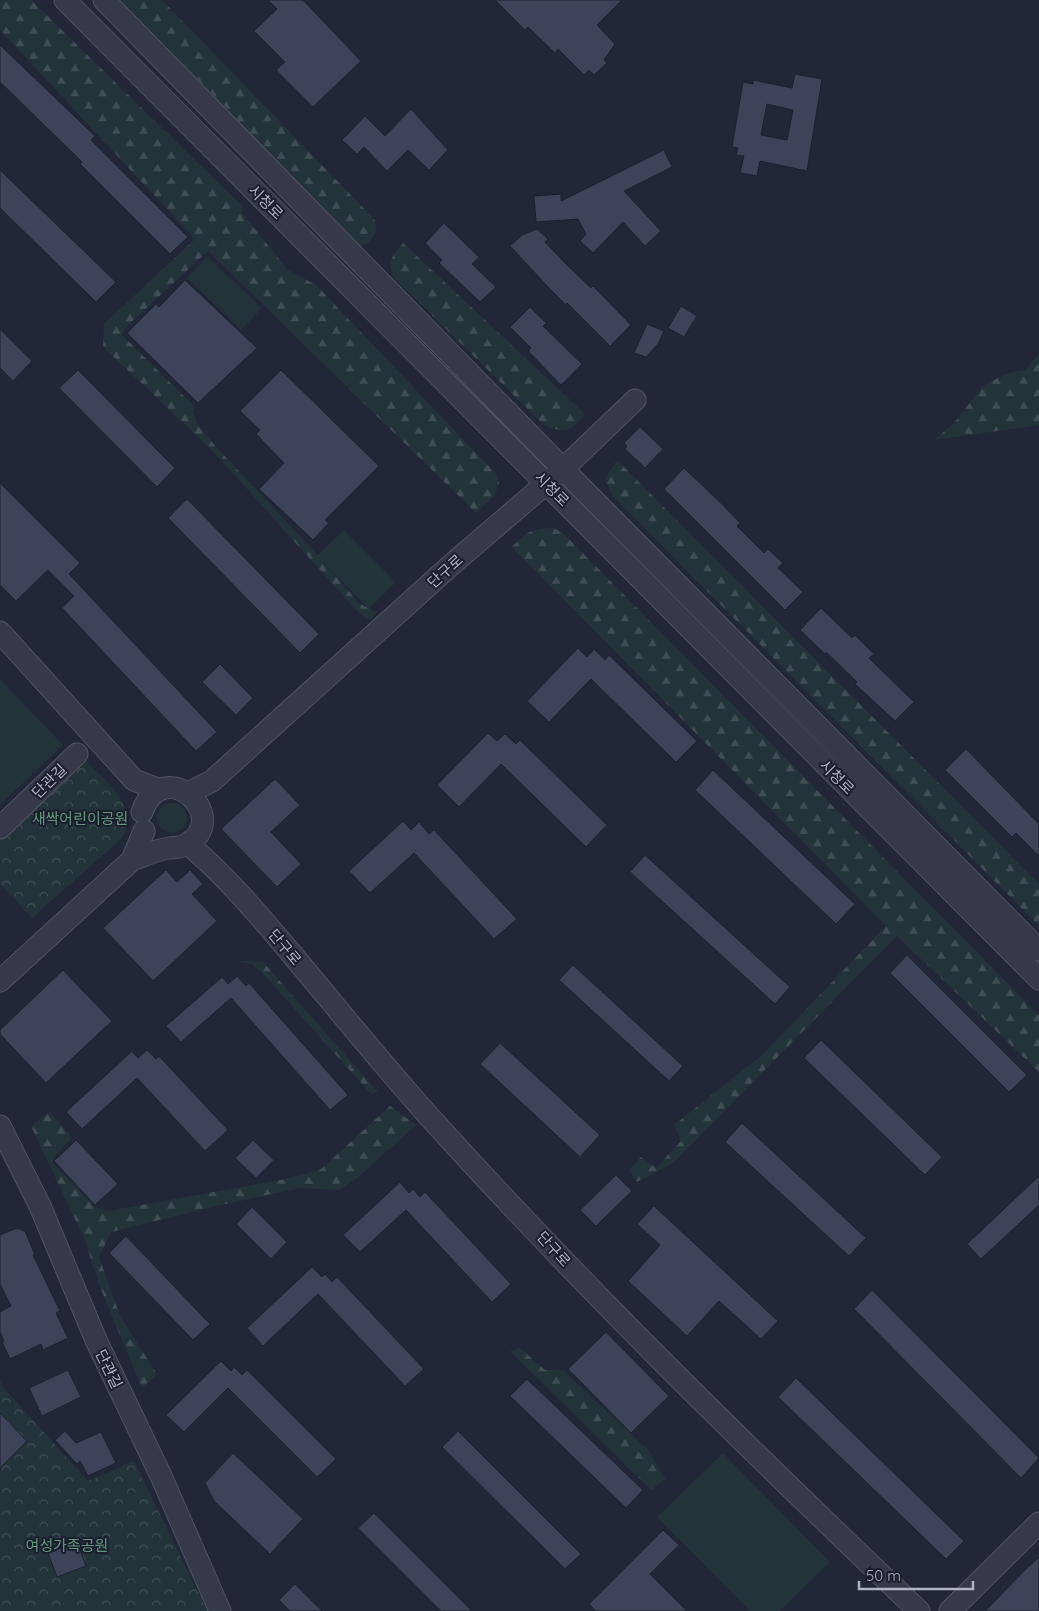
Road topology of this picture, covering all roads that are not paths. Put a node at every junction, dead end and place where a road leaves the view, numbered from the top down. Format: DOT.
graph roads {
  1 [pos="65,0"];
  2 [pos="104,0"];
  3 [pos="634,400"];
  4 [pos="563,469"];
  5 [pos="546,483"];
  6 [pos="0,632"];
  7 [pos="77,754"];
  8 [pos="134,780"];
  9 [pos="160,790"];
  10 [pos="143,822"];
  11 [pos="189,824"];
  12 [pos="0,828"];
  13 [pos="132,860"];
  14 [pos="1039,950"];
  15 [pos="1039,979"];
  16 [pos="0,981"];
  17 [pos="0,1126"];
  18 [pos="1039,1522"];
  19 [pos="220,1611"];
  20 [pos="919,1611"];
  21 [pos="950,1611"];
  1 -- 5 [label="street, 시청로"];
  2 -- 4 [label="street, 시청로"];
  3 -- 4 [label="street"];
  4 -- 5 [label="street, 단구로"];
  4 -- 14 [label="street, 시청로"];
  5 -- 11 [label="street, 단구로"];
  5 -- 15 [label="street, 시청로"];
  6 -- 8 [label="street"];
  7 -- 12 [label="street, 단관길"];
  8 -- 9 [label="street"];
  8 -- 10 [label="street"];
  9 -- 10 [label="street"];
  9 -- 11 [label="street"];
  10 -- 11 [label="street, 단구로"];
  10 -- 13 [label="street"];
  11 -- 13 [label="street"];
  11 -- 20 [label="street, 단구로"];
  13 -- 16 [label="street"];
  17 -- 19 [label="street, 단관길"];
  18 -- 21 [label="street"];
}
